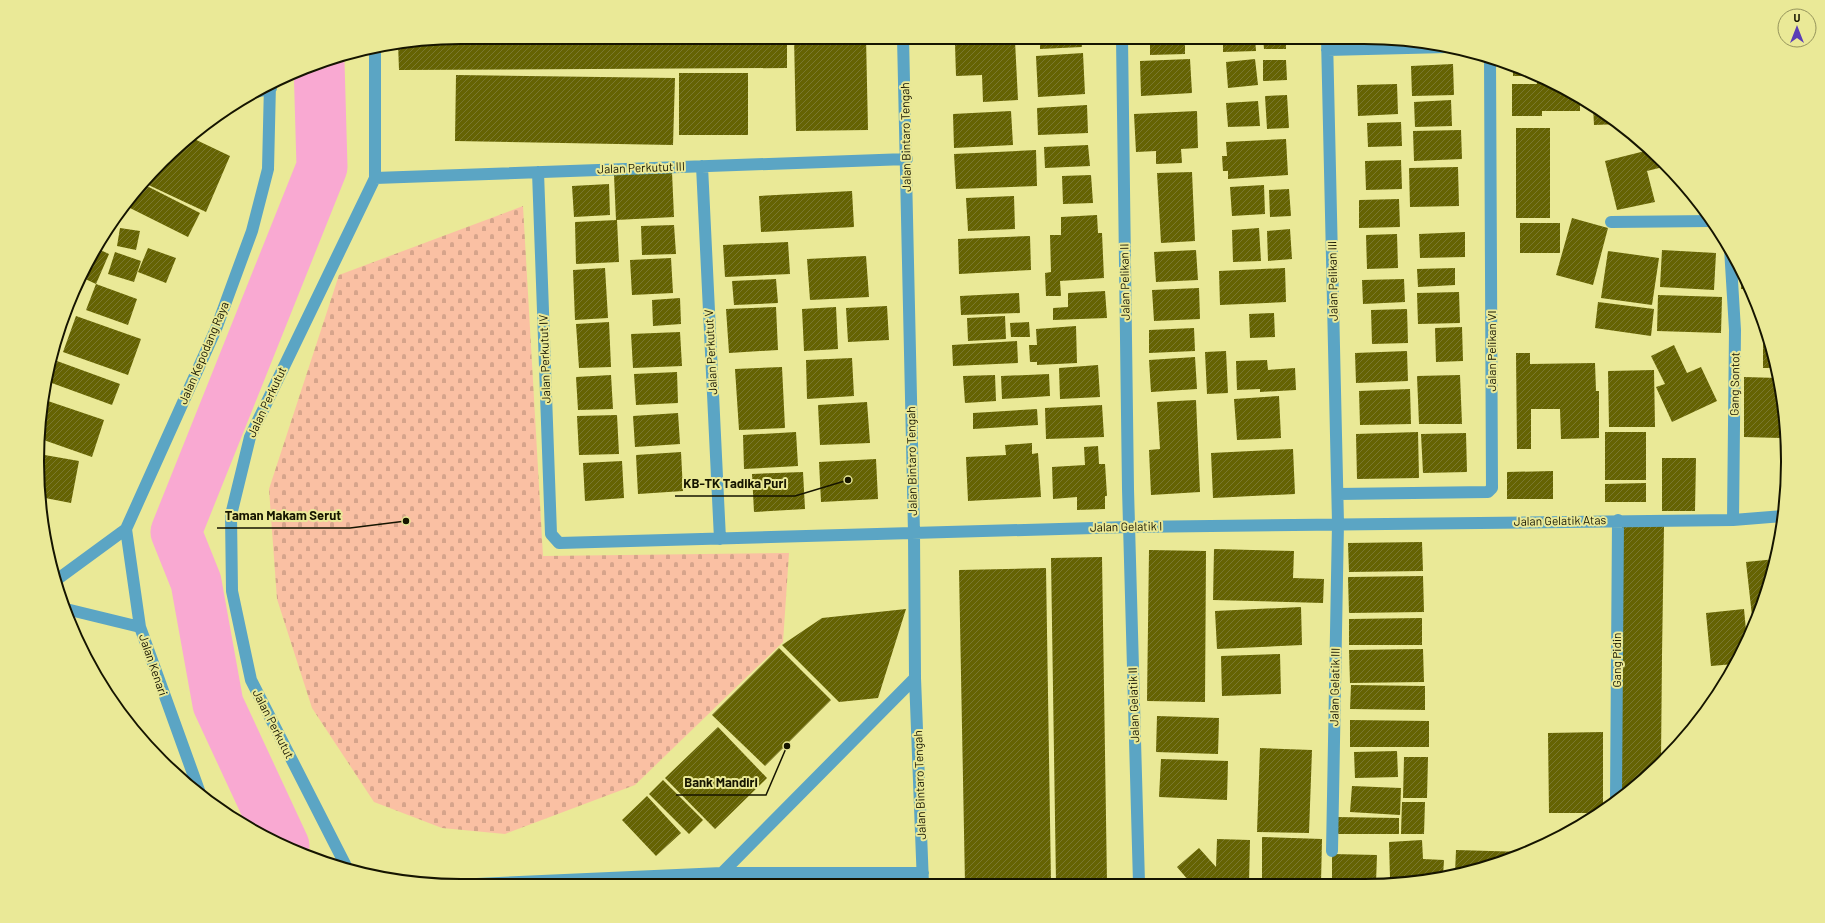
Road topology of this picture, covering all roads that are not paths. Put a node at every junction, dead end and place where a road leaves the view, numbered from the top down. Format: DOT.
graph roads {
  1 [pos="904,44"];
  2 [pos="1122,44"];
  3 [pos="1327,44"];
  4 [pos="1416,48"];
  5 [pos="1327,50"];
  6 [pos="375,53"];
  7 [pos="1490,64"];
  8 [pos="270,91"];
  9 [pos="907,159"];
  10 [pos="702,166"];
  11 [pos="538,172"];
  12 [pos="375,178"];
  13 [pos="1705,221"];
  14 [pos="1611,222"];
  15 [pos="1731,264"];
  16 [pos="1338,494"];
  17 [pos="1777,516"];
  18 [pos="1618,520"];
  19 [pos="1733,520"];
  20 [pos="1338,523"];
  21 [pos="1129,527"];
  22 [pos="126,529"];
  23 [pos="914,533"];
  24 [pos="720,539"];
  25 [pos="558,543"];
  26 [pos="60,576"];
  27 [pos="72,610"];
  28 [pos="140,627"];
  29 [pos="915,678"];
  30 [pos="197,784"];
  31 [pos="1616,794"];
  32 [pos="1332,851"];
  33 [pos="344,862"];
  34 [pos="722,873"];
  35 [pos="923,878"];
  36 [pos="588,879"];
  37 [pos="1139,879"];
  1 -- 9 [label="street, Jalan Bintaro Tengah"];
  2 -- 21 [label="street, Jalan Pelikan II"];
  3 -- 5 [label="street, Jalan Pelikan III"];
  4 -- 5 [label="street"];
  5 -- 16 [label="street, Jalan Pelikan III"];
  6 -- 12 [label="street, Jalan Perkutut"];
  7 -- 16 [label="street, Jalan Pelikan VI"];
  8 -- 22 [label="street, Jalan Kepodang Raya"];
  9 -- 10 [label="street, Jalan Perkutut III"];
  9 -- 23 [label="street, Jalan Bintaro Tengah"];
  10 -- 11 [label="street, Jalan Perkutut III"];
  10 -- 24 [label="street, Jalan Perkutut V"];
  11 -- 12 [label="street, Jalan Perkutut III"];
  11 -- 25 [label="street, Jalan Perkutut IV"];
  12 -- 33 [label="street, Jalan Perkutut"];
  13 -- 14 [label="street"];
  15 -- 19 [label="street, Gang Sontot"];
  16 -- 20 [label="street, Jalan Pelikan III"];
  17 -- 19 [label="street, Jalan Gelatik Atas"];
  18 -- 19 [label="street, Jalan Gelatik Atas"];
  18 -- 20 [label="street, Jalan Gelatik Atas"];
  18 -- 31 [label="street, Gang Pidin"];
  20 -- 21 [label="street, Jalan Gelatik I"];
  20 -- 32 [label="street, Jalan Gelatik III"];
  21 -- 23 [label="street, Jalan Gelatik I"];
  21 -- 37 [label="street, Jalan Gelatik II"];
  22 -- 26 [label="street, Jalan Kepodang Raya"];
  22 -- 28 [label="street, Jalan Kenari"];
  23 -- 24 [label="street, Jalan Gelatik I"];
  23 -- 29 [label="street, Jalan Bintaro Tengah"];
  24 -- 25 [label="street, Jalan Gelatik I"];
  27 -- 28 [label="street"];
  28 -- 30 [label="street, Jalan Kenari"];
  29 -- 34 [label="street"];
  29 -- 35 [label="street, Jalan Bintaro Tengah"];
  34 -- 35 [label="street"];
  34 -- 36 [label="street"];
}
